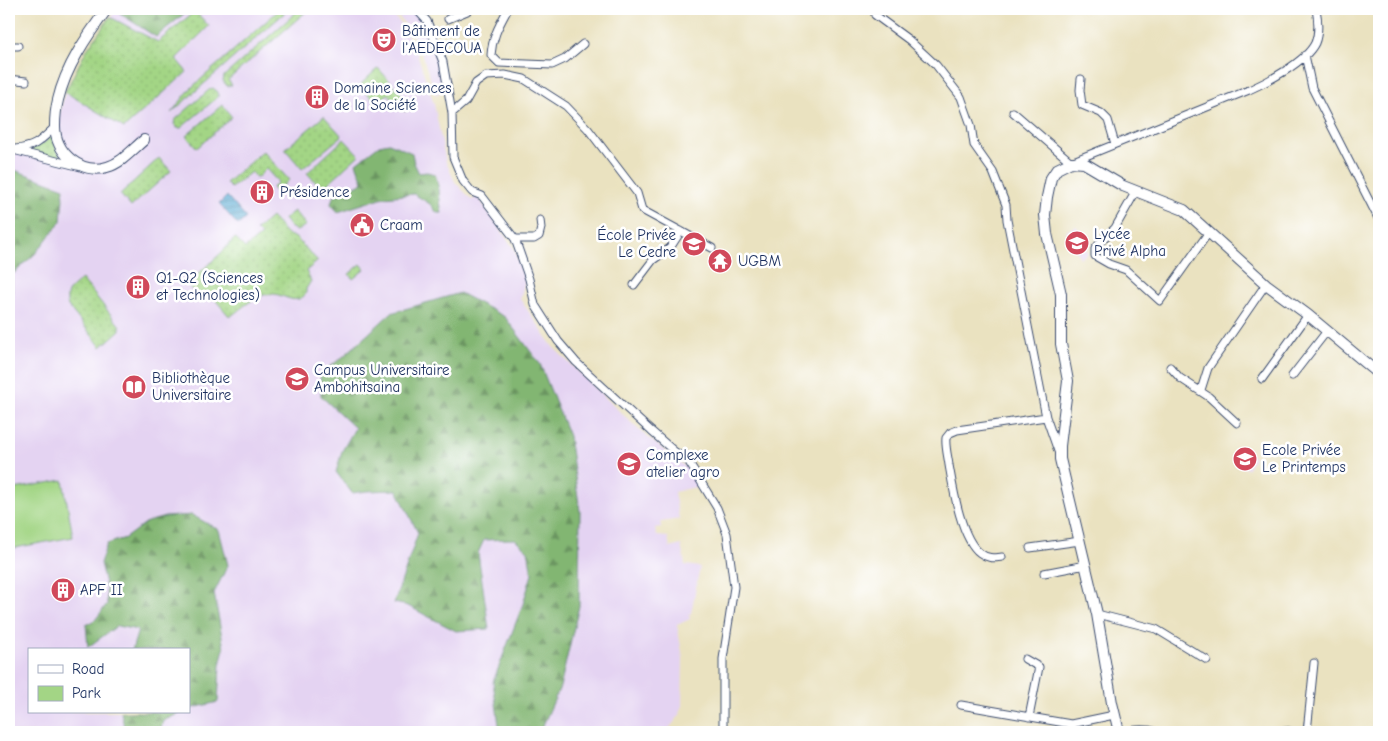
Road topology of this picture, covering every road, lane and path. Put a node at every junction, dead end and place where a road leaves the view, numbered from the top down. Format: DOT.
graph roads {
  1 [pos="107,9"];
  2 [pos="416,9"];
  3 [pos="469,9"];
  4 [pos="508,9"];
  5 [pos="1316,9"];
  6 [pos="876,15"];
  7 [pos="448,19"];
  8 [pos="583,44"];
  9 [pos="9,46"];
  10 [pos="18,46"];
  11 [pos="1305,55"];
  12 [pos="9,79"];
  13 [pos="1081,79"];
  14 [pos="26,81"];
  15 [pos="1013,112"];
  16 [pos="452,113"];
  17 [pos="55,127"];
  18 [pos="144,140"];
  19 [pos="1115,144"];
  20 [pos="9,149"];
  21 [pos="1071,162"];
  22 [pos="80,167"];
  23 [pos="1136,191"];
  24 [pos="540,220"];
  25 [pos="1379,220"];
  26 [pos="680,231"];
  27 [pos="1209,232"];
  28 [pos="515,240"];
  29 [pos="712,248"];
  30 [pos="1266,284"];
  31 [pos="634,285"];
  32 [pos="1308,315"];
  33 [pos="1327,331"];
  34 [pos="1170,367"];
  35 [pos="1379,374"];
  36 [pos="1292,376"];
  37 [pos="1262,379"];
  38 [pos="1200,390"];
  39 [pos="1046,417"];
  40 [pos="1237,424"];
  41 [pos="1060,459"];
  42 [pos="1080,541"];
  43 [pos="1030,548"];
  44 [pos="1002,557"];
  45 [pos="1086,565"];
  46 [pos="1044,572"];
  47 [pos="1097,614"];
  48 [pos="1025,660"];
  49 [pos="1207,660"];
  50 [pos="1314,663"];
  51 [pos="960,705"];
  52 [pos="1114,715"];
  53 [pos="1029,717"];
  54 [pos="723,732"];
  55 [pos="1119,732"];
  56 [pos="1125,732"];
  57 [pos="1158,732"];
  58 [pos="1277,732"];
  59 [pos="1295,732"];
  60 [pos="1307,732"];
  1 -- 17 [label="street"];
  2 -- 16 [label="street"];
  3 -- 7 [label="street"];
  4 -- 8 [label="street"];
  5 -- 11 [label="street"];
  6 -- 39 [label="street"];
  9 -- 10 [label="street"];
  11 -- 19 [label="street"];
  11 -- 25 [label="street"];
  12 -- 14 [label="street"];
  13 -- 19 [label="street"];
  15 -- 21 [label="street"];
  16 -- 26 [label="street"];
  16 -- 28 [label="street"];
  17 -- 20 [label="street"];
  17 -- 22 [label="street"];
  18 -- 22 [label="street"];
  19 -- 21 [label="street"];
  20 -- 22 [label="street"];
  21 -- 23 [label="street"];
  21 -- 41 [label="street"];
  23 -- 27 [label="street"];
  23 -- 27 [label="street"];
  24 -- 28 [label="street"];
  26 -- 29 [label="street"];
  26 -- 31 [label="street"];
  27 -- 30 [label="street"];
  28 -- 54 [label="street"];
  30 -- 32 [label="street"];
  30 -- 38 [label="street"];
  32 -- 33 [label="street"];
  32 -- 37 [label="street"];
  33 -- 35 [label="street"];
  33 -- 36 [label="street"];
  34 -- 38 [label="street"];
  38 -- 40 [label="street"];
  39 -- 41 [label="street"];
  39 -- 44 [label="street"];
  41 -- 42 [label="street"];
  42 -- 43 [label="street"];
  42 -- 45 [label="street"];
  45 -- 46 [label="street"];
  45 -- 47 [label="street"];
  47 -- 49 [label="street"];
  47 -- 52 [label="street"];
  48 -- 53 [label="street"];
  50 -- 60 [label="street"];
  51 -- 53 [label="street"];
  52 -- 53 [label="street"];
  52 -- 55 [label="street"];
  56 -- 57 [label="street"];
  58 -- 59 [label="street"];
}
